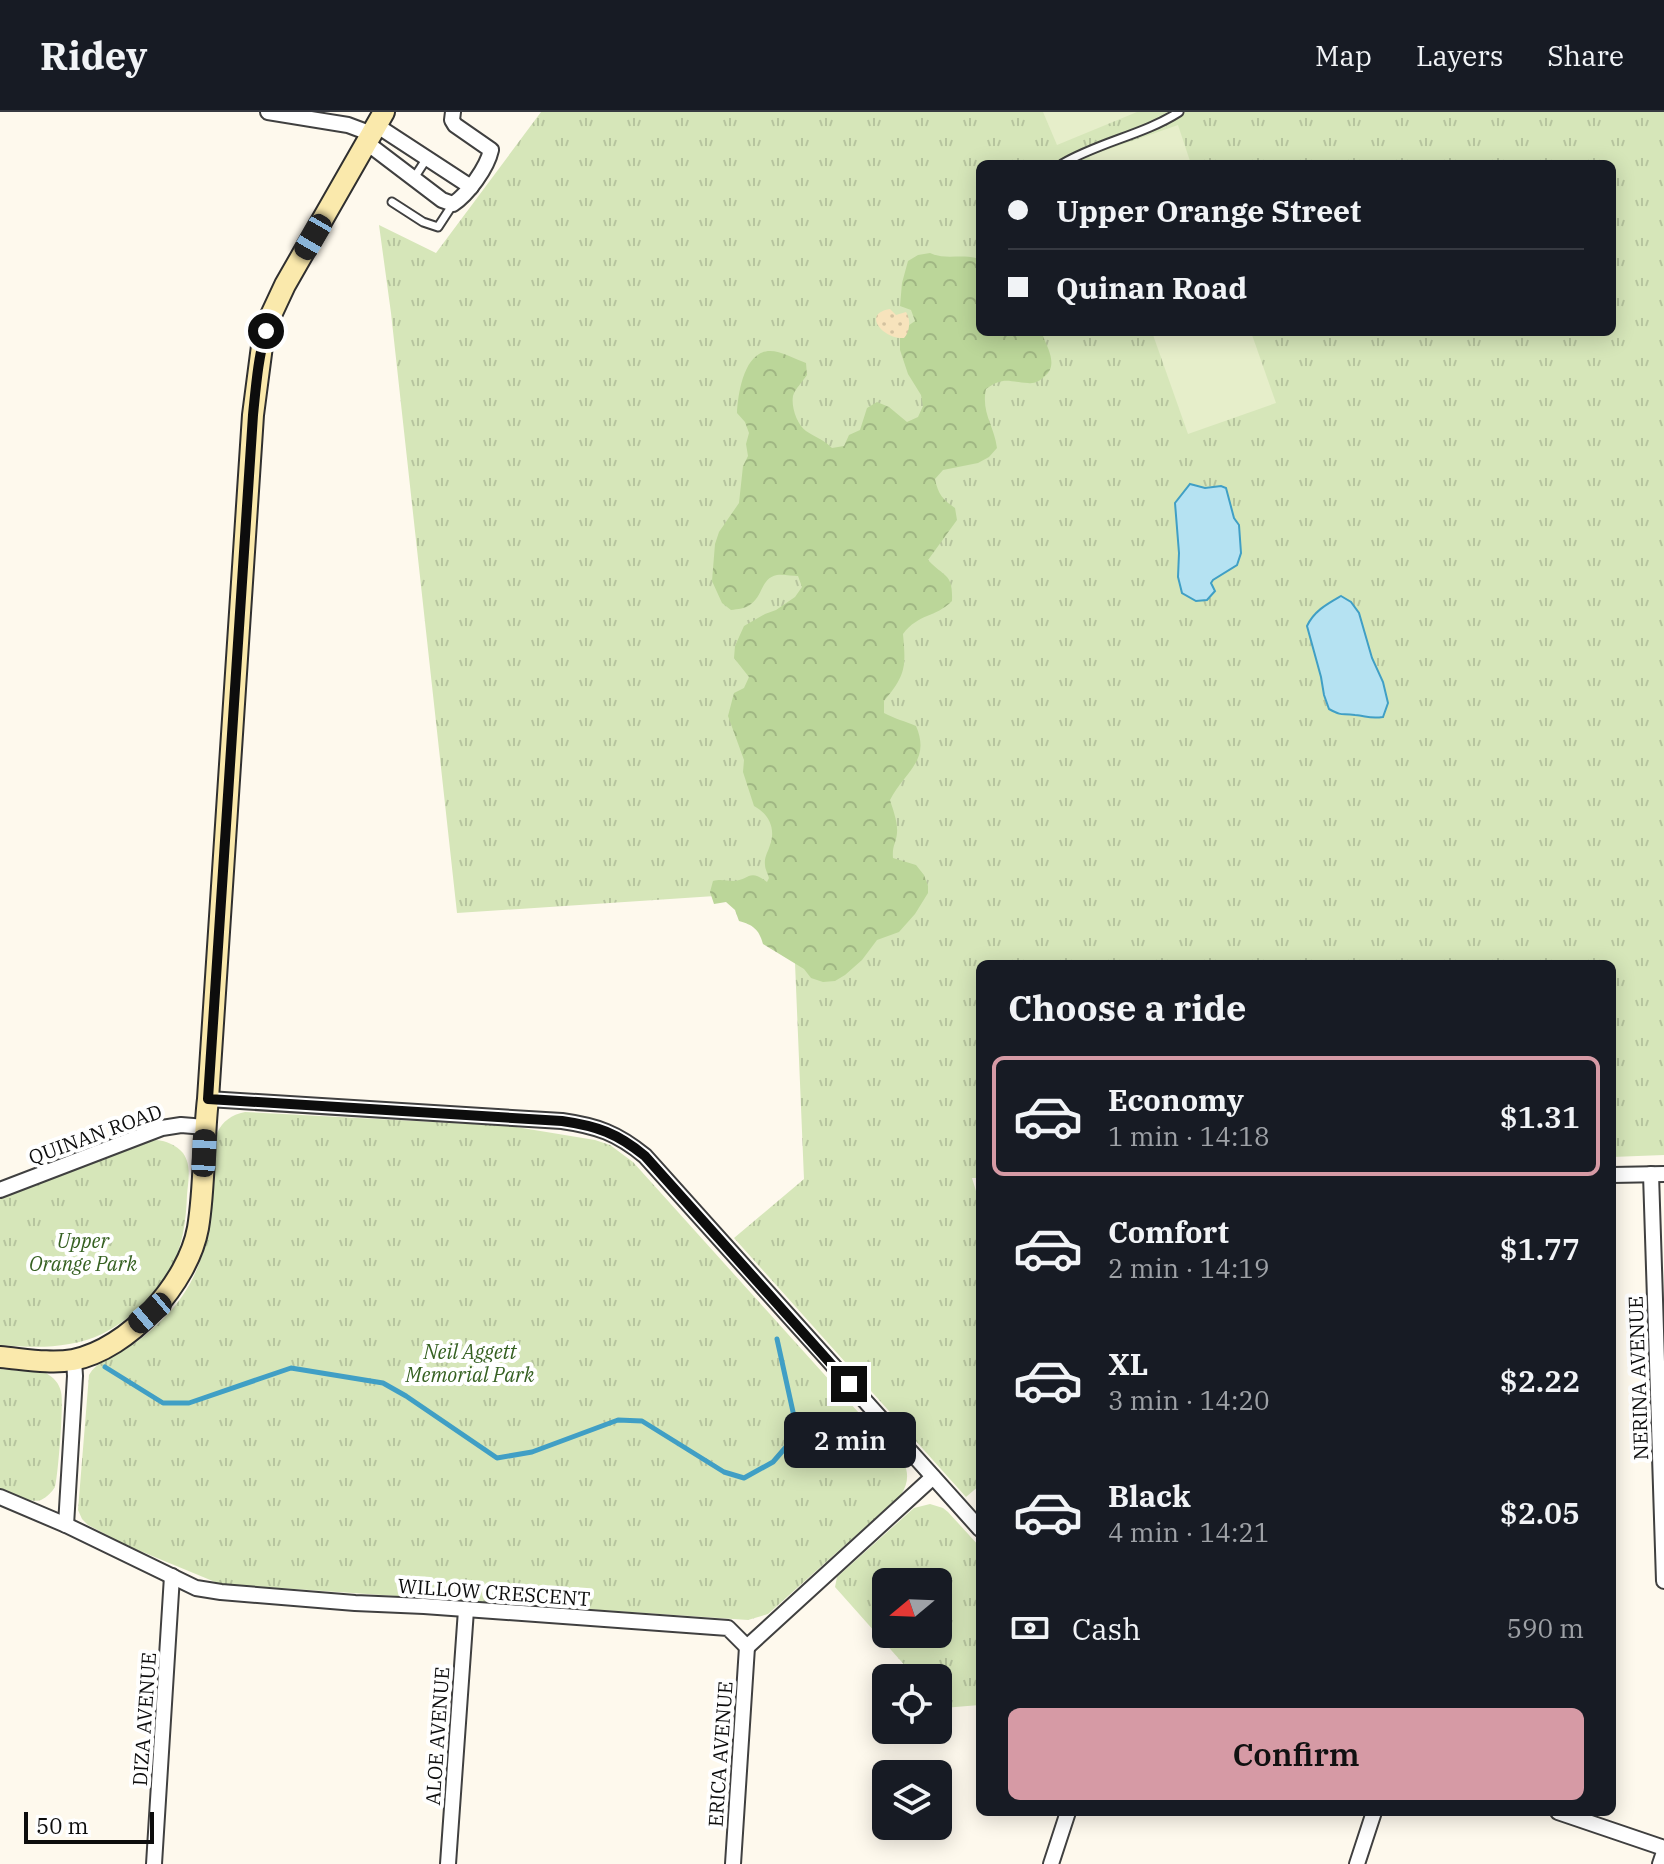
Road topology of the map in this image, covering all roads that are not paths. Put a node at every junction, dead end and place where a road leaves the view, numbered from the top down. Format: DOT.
graph roads {
  1 [pos="268,112"];
  2 [pos="453,112"];
  3 [pos="1179,112"];
  4 [pos="375,128"];
  5 [pos="427,158"];
  6 [pos="1069,160"];
  7 [pos="414,178"];
  8 [pos="471,187"];
  9 [pos="392,202"];
  10 [pos="453,204"];
  11 [pos="208,1099"];
  12 [pos="205,1127"];
  13 [pos="1658,1174"];
  14 [pos="1616,1175"];
  15 [pos="0,1190"];
  16 [pos="0,1357"];
  17 [pos="74,1360"];
  18 [pos="933,1477"];
  19 [pos="0,1497"];
  20 [pos="66,1525"];
  21 [pos="976,1525"];
  22 [pos="172,1576"];
  23 [pos="1664,1581"];
  24 [pos="466,1610"];
  25 [pos="747,1647"];
  26 [pos="1067,1816"];
  27 [pos="1373,1816"];
  28 [pos="1569,1816"];
  29 [pos="1664,1850"];
  30 [pos="154,1864"];
  31 [pos="448,1864"];
  32 [pos="733,1864"];
  33 [pos="1051,1864"];
  34 [pos="1357,1864"];
  35 [pos="1660,1864"];
  1 -- 4 [label="street"];
  2 -- 8 [label="street"];
  3 -- 6 [label="lane"];
  4 -- 5 [label="street"];
  4 -- 7 [label="street"];
  4 -- 11 [label="street"];
  5 -- 7 [label="lane"];
  5 -- 8 [label="street"];
  7 -- 10 [label="street"];
  8 -- 10 [label="street"];
  9 -- 10 [label="lane"];
  11 -- 12 [label="street"];
  11 -- 18 [label="street"];
  12 -- 15 [label="street, QUINAN ROAD"];
  12 -- 17 [label="street"];
  13 -- 14 [label="street"];
  13 -- 23 [label="street, NERINA AVENUE"];
  16 -- 17 [label="street"];
  17 -- 20 [label="street"];
  18 -- 21 [label="street"];
  18 -- 25 [label="street"];
  19 -- 20 [label="street, WILLOW CRESCENT"];
  20 -- 22 [label="street, WILLOW CRESCENT"];
  22 -- 24 [label="street, WILLOW CRESCENT"];
  22 -- 30 [label="street, DIZA AVENUE"];
  24 -- 25 [label="street, WILLOW CRESCENT"];
  24 -- 31 [label="street, ALOE AVENUE"];
  25 -- 32 [label="street, ERICA AVENUE"];
  26 -- 33 [label="street"];
  27 -- 34 [label="street"];
  28 -- 29 [label="street"];
  29 -- 35 [label="street"];
}
